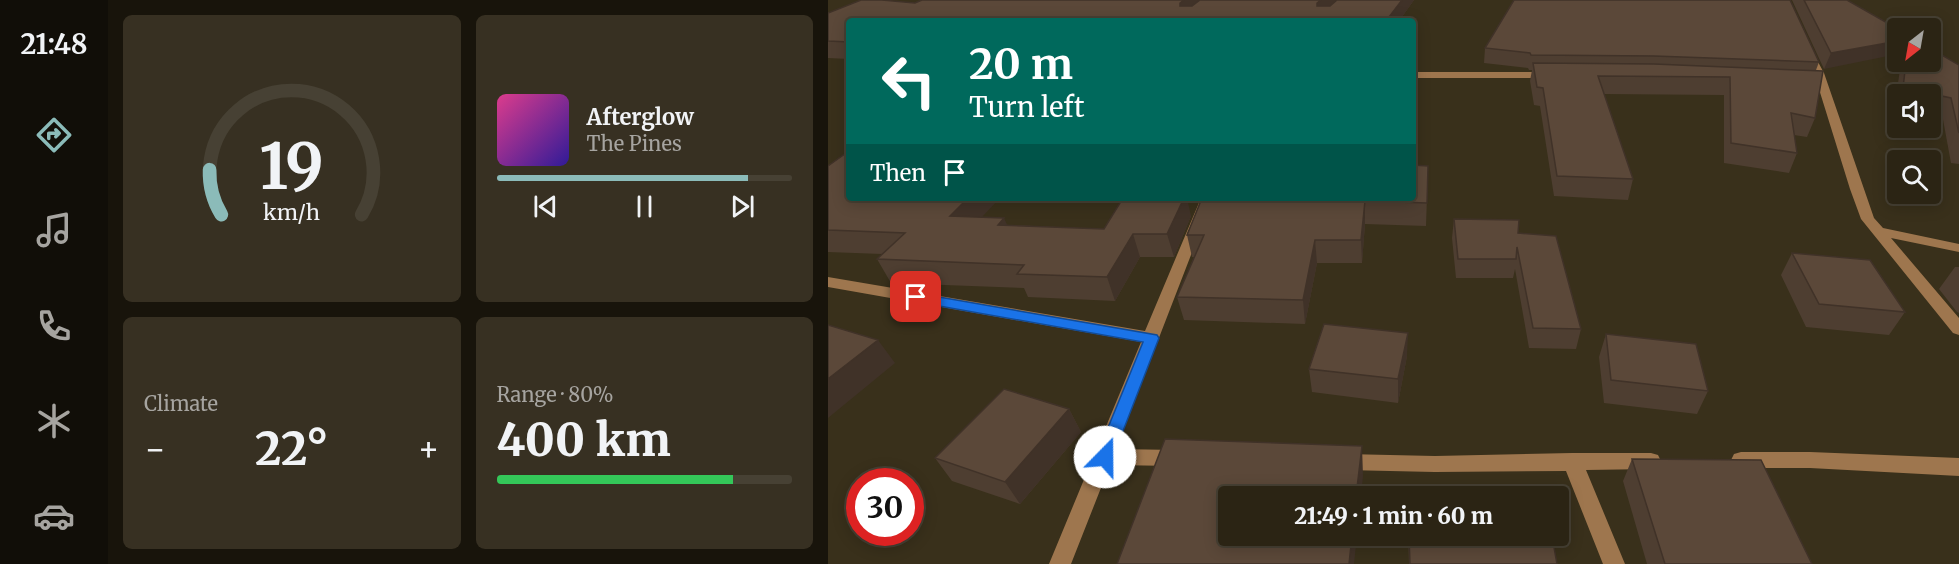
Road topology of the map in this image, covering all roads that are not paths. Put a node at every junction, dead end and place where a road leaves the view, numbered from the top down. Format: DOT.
graph roads {
  1 [pos="1804,42"];
  2 [pos="1416,75"];
  3 [pos="1559,75"];
  4 [pos="1206,201"];
  5 [pos="1877,231"];
  6 [pos="1959,248"];
  7 [pos="828,282"];
  8 [pos="1959,329"];
  9 [pos="1152,338"];
  10 [pos="1105,457"];
  11 [pos="1199,459"];
  12 [pos="1727,460"];
  13 [pos="1329,461"];
  14 [pos="1572,461"];
  15 [pos="1668,461"];
  16 [pos="1959,467"];
  17 [pos="1060,564"];
  18 [pos="1614,564"];
  1 -- 5 [label="street"];
  2 -- 3 [label="street"];
  4 -- 9 [label="street"];
  5 -- 6 [label="street"];
  5 -- 8 [label="street"];
  7 -- 9 [label="street"];
  9 -- 10 [label="street"];
  10 -- 11 [label="street"];
  10 -- 17 [label="street"];
  12 -- 16 [label="street"];
  13 -- 14 [label="street"];
  14 -- 15 [label="street"];
  14 -- 18 [label="street"];
}
